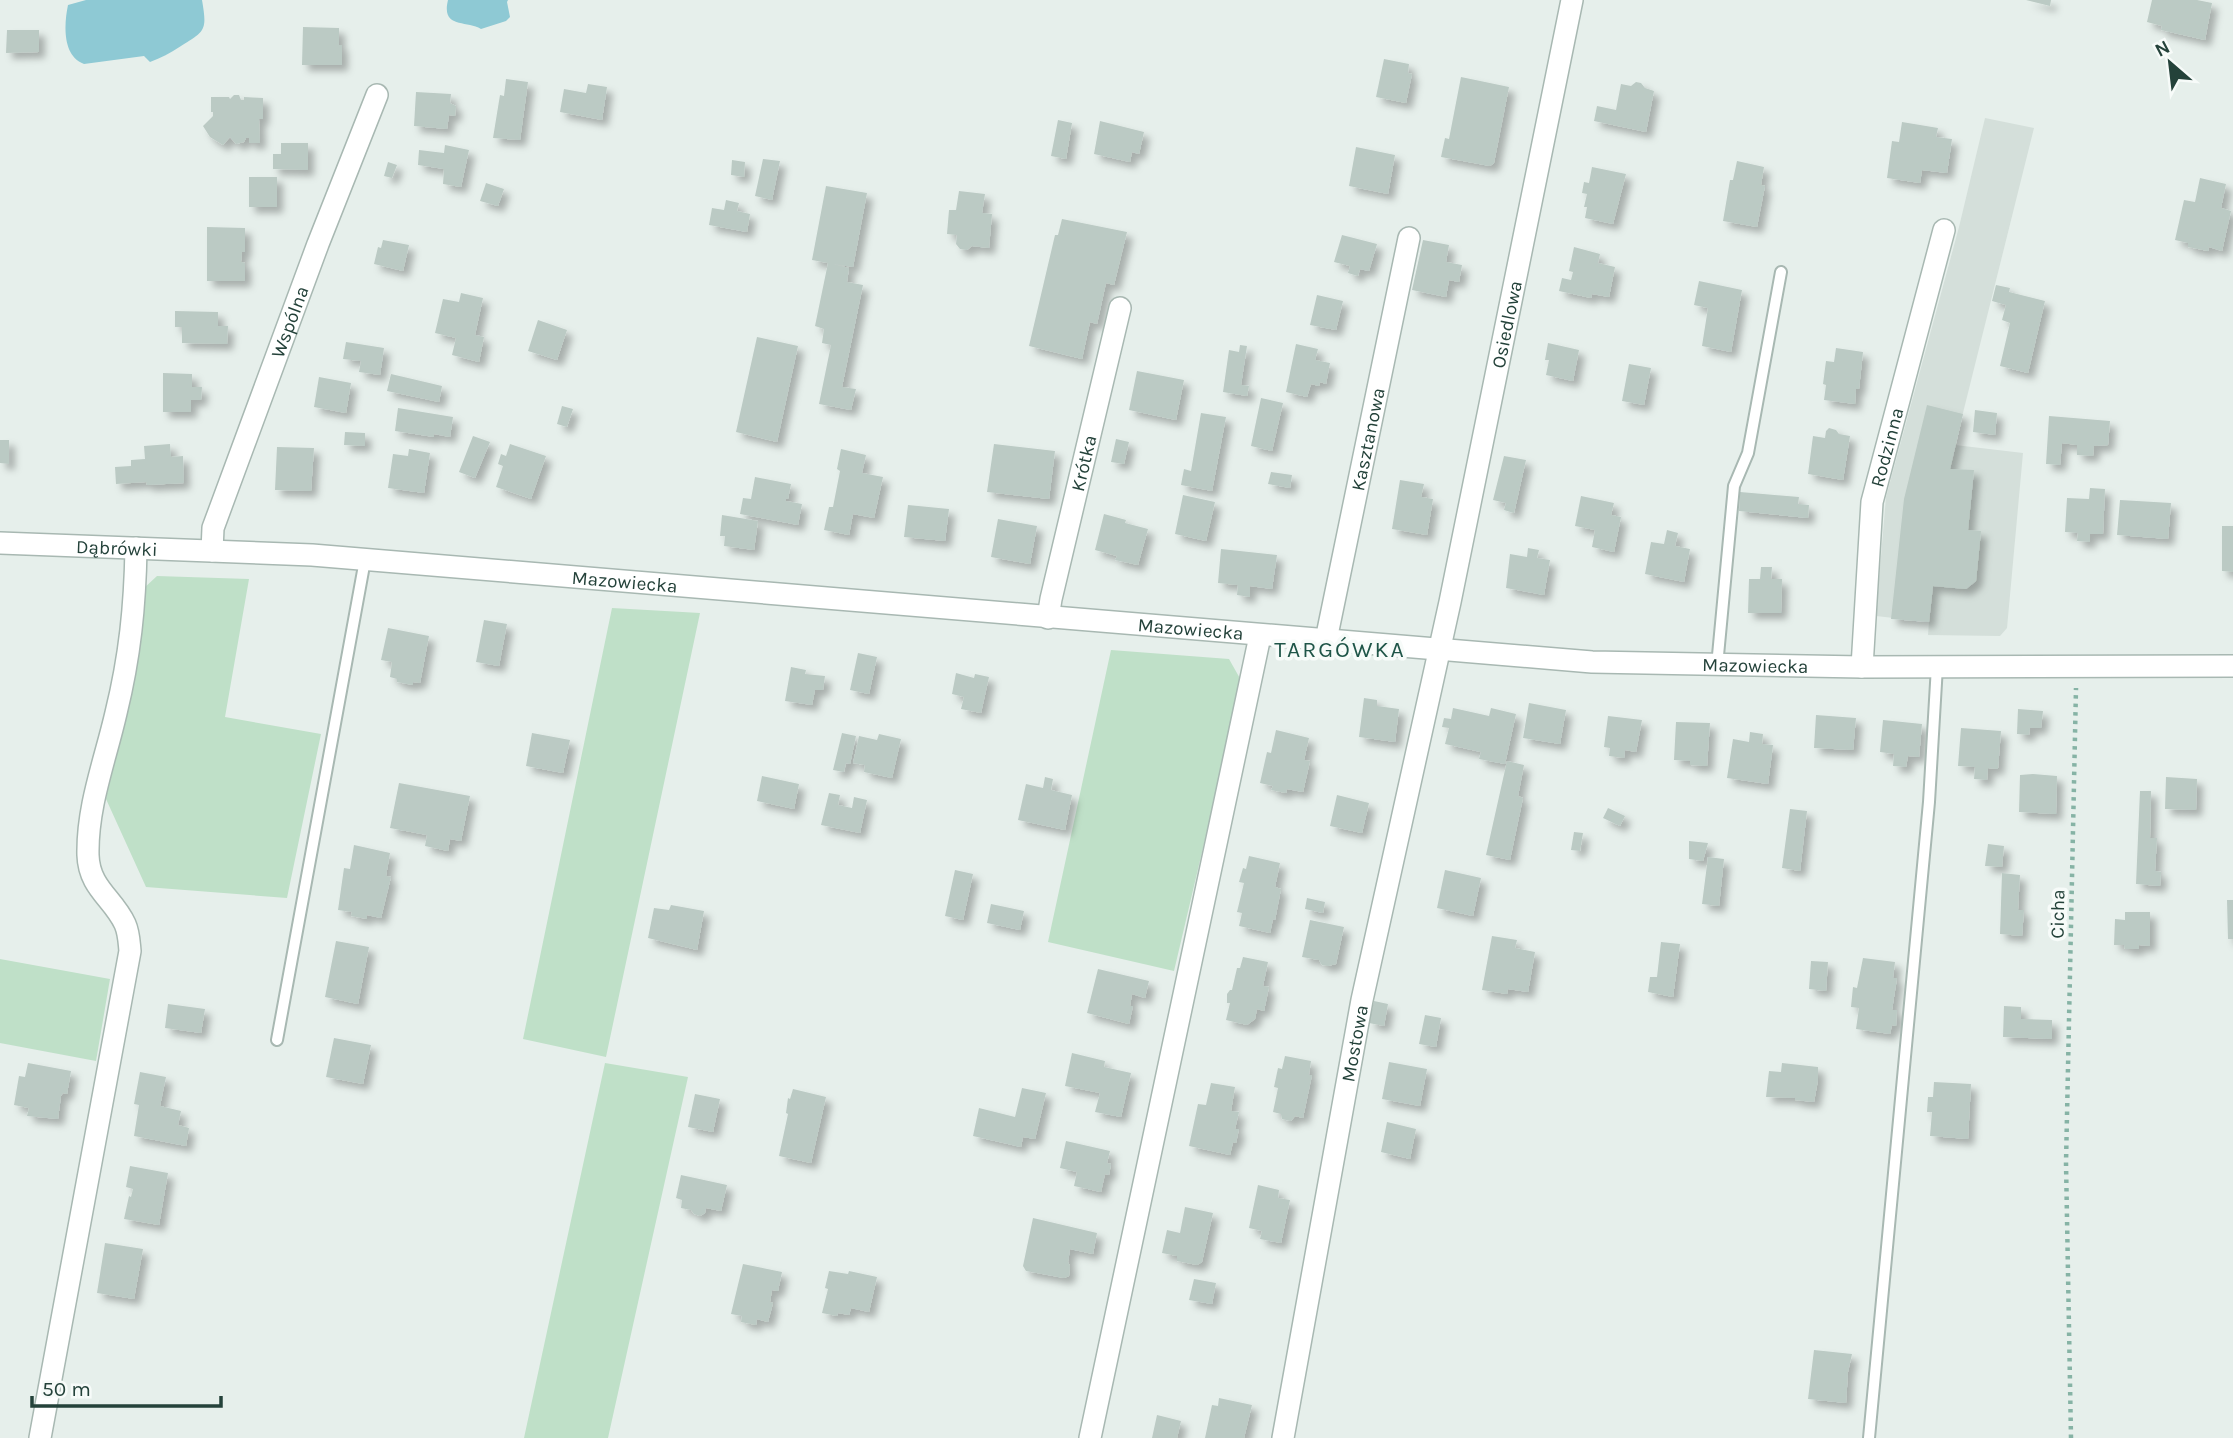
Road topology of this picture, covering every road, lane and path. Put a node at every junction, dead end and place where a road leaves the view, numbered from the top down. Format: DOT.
graph roads {
  1 [pos="1572,0"];
  2 [pos="377,96"];
  3 [pos="1944,230"];
  4 [pos="1409,238"];
  5 [pos="1781,272"];
  6 [pos="1120,308"];
  7 [pos="0,542"];
  8 [pos="136,548"];
  9 [pos="223,551"];
  10 [pos="365,560"];
  11 [pos="1048,618"];
  12 [pos="1260,636"];
  13 [pos="1326,640"];
  14 [pos="1438,650"];
  15 [pos="1717,666"];
  16 [pos="1937,666"];
  17 [pos="2076,666"];
  18 [pos="2233,666"];
  19 [pos="1862,667"];
  20 [pos="277,1040"];
  21 [pos="40,1438"];
  22 [pos="1090,1438"];
  23 [pos="1283,1438"];
  24 [pos="1869,1438"];
  25 [pos="2071,1438"];
  1 -- 14 [label="street, Osiedlowa"];
  2 -- 9 [label="street, Wspólna"];
  3 -- 19 [label="street, Rodzinna"];
  4 -- 13 [label="street, Kasztanowa"];
  5 -- 15 [label="lane"];
  6 -- 11 [label="street, Krótka"];
  7 -- 8 [label="street, Dąbrówki"];
  8 -- 9 [label="street, Dąbrówki"];
  8 -- 21 [label="street"];
  9 -- 10 [label="street, Mazowiecka"];
  10 -- 11 [label="street, Mazowiecka"];
  10 -- 20 [label="lane"];
  11 -- 12 [label="street, Mazowiecka"];
  12 -- 13 [label="street, Mazowiecka"];
  12 -- 22 [label="street"];
  13 -- 14 [label="street, Mazowiecka"];
  14 -- 15 [label="street, Mazowiecka"];
  14 -- 23 [label="street, Mostowa"];
  15 -- 19 [label="street, Mazowiecka"];
  16 -- 17 [label="street, Mazowiecka"];
  16 -- 19 [label="street, Mazowiecka"];
  16 -- 24 [label="lane"];
  17 -- 18 [label="street, Mazowiecka"];
  17 -- 25 [label="path, Cicha"];
}
